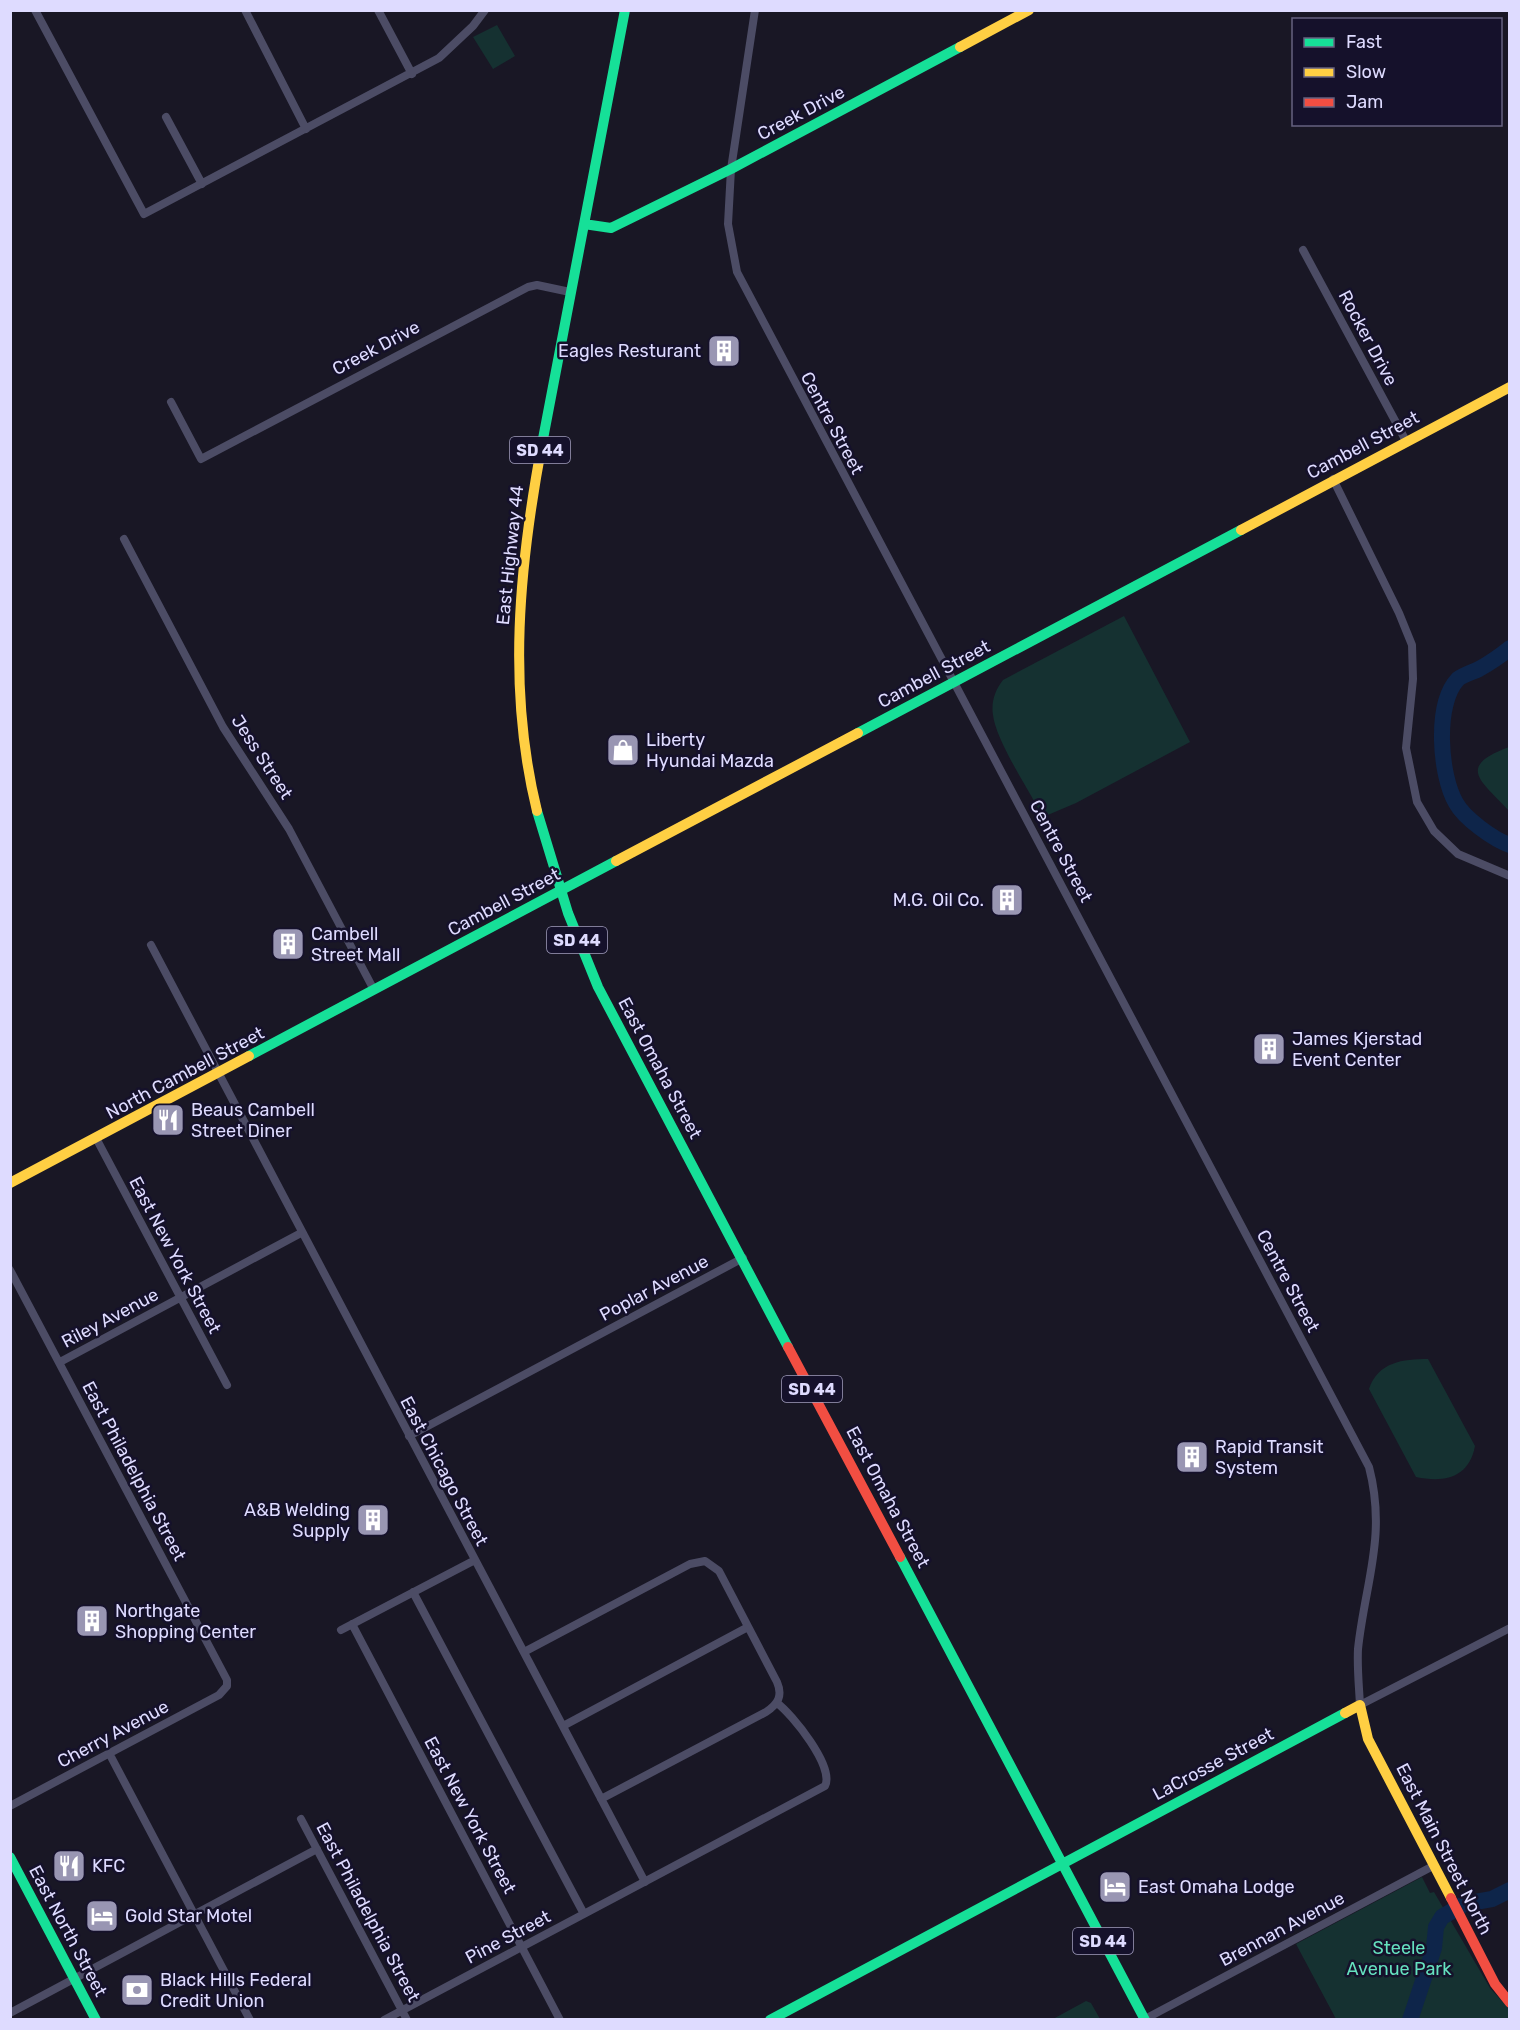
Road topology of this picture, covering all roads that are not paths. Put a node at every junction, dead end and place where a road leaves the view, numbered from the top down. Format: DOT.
graph roads {
  1 [pos="35,10"];
  2 [pos="244,10"];
  3 [pos="378,10"];
  4 [pos="485,10"];
  5 [pos="625,10"];
  6 [pos="755,10"];
  7 [pos="1029,10"];
  8 [pos="412,74"];
  9 [pos="166,117"];
  10 [pos="306,129"];
  11 [pos="731,170"];
  12 [pos="202,184"];
  13 [pos="584,224"];
  14 [pos="1303,250"];
  15 [pos="570,292"];
  16 [pos="1509,387"];
  17 [pos="171,402"];
  18 [pos="1406,441"];
  19 [pos="1334,479"];
  20 [pos="124,539"];
  21 [pos="954,682"];
  22 [pos="1509,876"];
  23 [pos="559,892"];
  24 [pos="151,945"];
  25 [pos="374,990"];
  26 [pos="218,1074"];
  27 [pos="96,1138"];
  28 [pos="10,1183"];
  29 [pos="301,1233"];
  30 [pos="743,1258"];
  31 [pos="10,1270"];
  32 [pos="181,1298"];
  33 [pos="60,1362"];
  34 [pos="226,1385"];
  35 [pos="409,1436"];
  36 [pos="475,1560"];
  37 [pos="414,1592"];
  38 [pos="352,1624"];
  39 [pos="748,1627"];
  40 [pos="1509,1628"];
  41 [pos="341,1630"];
  42 [pos="524,1652"];
  43 [pos="227,1686"];
  44 [pos="777,1703"];
  45 [pos="1360,1704"];
  46 [pos="563,1725"];
  47 [pos="109,1753"];
  48 [pos="601,1798"];
  49 [pos="10,1806"];
  50 [pos="301,1819"];
  51 [pos="317,1849"];
  52 [pos="10,1857"];
  53 [pos="1062,1862"];
  54 [pos="1433,1866"];
  55 [pos="645,1882"];
  56 [pos="194,1914"];
  57 [pos="584,1914"];
  58 [pos="522,1947"];
  59 [pos="75,1979"];
  60 [pos="1509,2003"];
  61 [pos="402,2010"];
  62 [pos="10,2013"];
  63 [pos="96,2019"];
  64 [pos="250,2019"];
  65 [pos="384,2019"];
  66 [pos="407,2019"];
  67 [pos="560,2019"];
  68 [pos="770,2019"];
  69 [pos="1145,2019"];
  1 -- 12 [label="street"];
  2 -- 10 [label="street"];
  3 -- 8 [label="street"];
  4 -- 8 [label="street"];
  5 -- 13 [label="main road, East Highway 44 / SD 44"];
  6 -- 11 [label="street, Centre Street"];
  7 -- 11 [label="main road, Creek Drive"];
  8 -- 10 [label="street"];
  9 -- 12 [label="street"];
  10 -- 12 [label="street"];
  11 -- 13 [label="main road, Creek Drive"];
  11 -- 21 [label="street, Centre Street"];
  13 -- 15 [label="main road, East Highway 44 / SD 44"];
  14 -- 18 [label="street, Rocker Drive"];
  15 -- 17 [label="street, Creek Drive"];
  15 -- 23 [label="main road, East Highway 44 / SD 44"];
  16 -- 18 [label="main road, Cambell Street"];
  18 -- 19 [label="main road, Cambell Street"];
  19 -- 21 [label="main road, Cambell Street"];
  19 -- 22 [label="street"];
  20 -- 25 [label="street, Jess Street"];
  21 -- 23 [label="main road, Cambell Street"];
  21 -- 45 [label="street, Centre Street"];
  23 -- 25 [label="main road, Cambell Street"];
  23 -- 30 [label="main road, East Omaha Street / SD 44"];
  24 -- 26 [label="street, East Chicago Street"];
  25 -- 26 [label="main road, North Cambell Street"];
  26 -- 27 [label="main road, North Cambell Street"];
  26 -- 29 [label="street, East Chicago Street"];
  27 -- 28 [label="main road, North Cambell Street"];
  27 -- 32 [label="street, East New York Street"];
  29 -- 32 [label="street, Riley Avenue"];
  29 -- 35 [label="street, East Chicago Street"];
  30 -- 35 [label="street, Poplar Avenue"];
  30 -- 53 [label="main road, East Omaha Street / SD 44"];
  31 -- 33 [label="street, East Philadelphia Street"];
  32 -- 33 [label="street, Riley Avenue"];
  32 -- 34 [label="street, East New York Street"];
  33 -- 43 [label="street, East Philadelphia Street"];
  35 -- 36 [label="street, East Chicago Street"];
  36 -- 37 [label="street"];
  36 -- 42 [label="street, East Chicago Street"];
  37 -- 38 [label="street"];
  37 -- 57 [label="street"];
  38 -- 41 [label="street"];
  38 -- 58 [label="street, East New York Street"];
  39 -- 42 [label="street"];
  39 -- 44 [label="street"];
  39 -- 46 [label="street"];
  40 -- 45 [label="street, LaCrosse Street"];
  42 -- 46 [label="street, East Chicago Street"];
  43 -- 47 [label="street, Cherry Avenue"];
  44 -- 48 [label="street"];
  44 -- 55 [label="street, Pine Street"];
  45 -- 53 [label="main road, LaCrosse Street"];
  45 -- 54 [label="main road, East Main Street North"];
  46 -- 48 [label="street, East Chicago Street"];
  47 -- 49 [label="street, Cherry Avenue"];
  47 -- 56 [label="street"];
  48 -- 55 [label="street, East Chicago Street"];
  50 -- 51 [label="street, East Philadelphia Street"];
  51 -- 56 [label="street"];
  51 -- 61 [label="street, East Philadelphia Street"];
  52 -- 59 [label="main road, East North Street"];
  53 -- 68 [label="main road, LaCrosse Street"];
  53 -- 69 [label="main road, East Omaha Street / SD 44"];
  54 -- 60 [label="main road, East Main Street North"];
  54 -- 69 [label="street, Brennan Avenue"];
  55 -- 57 [label="street, Pine Street"];
  56 -- 59 [label="street"];
  56 -- 64 [label="street"];
  57 -- 58 [label="street, Pine Street"];
  58 -- 61 [label="street, Pine Street"];
  58 -- 67 [label="street, East New York Street"];
  59 -- 62 [label="street"];
  59 -- 63 [label="main road, East North Street"];
  61 -- 65 [label="street, Pine Street"];
  61 -- 66 [label="street, East Philadelphia Street"];
}
